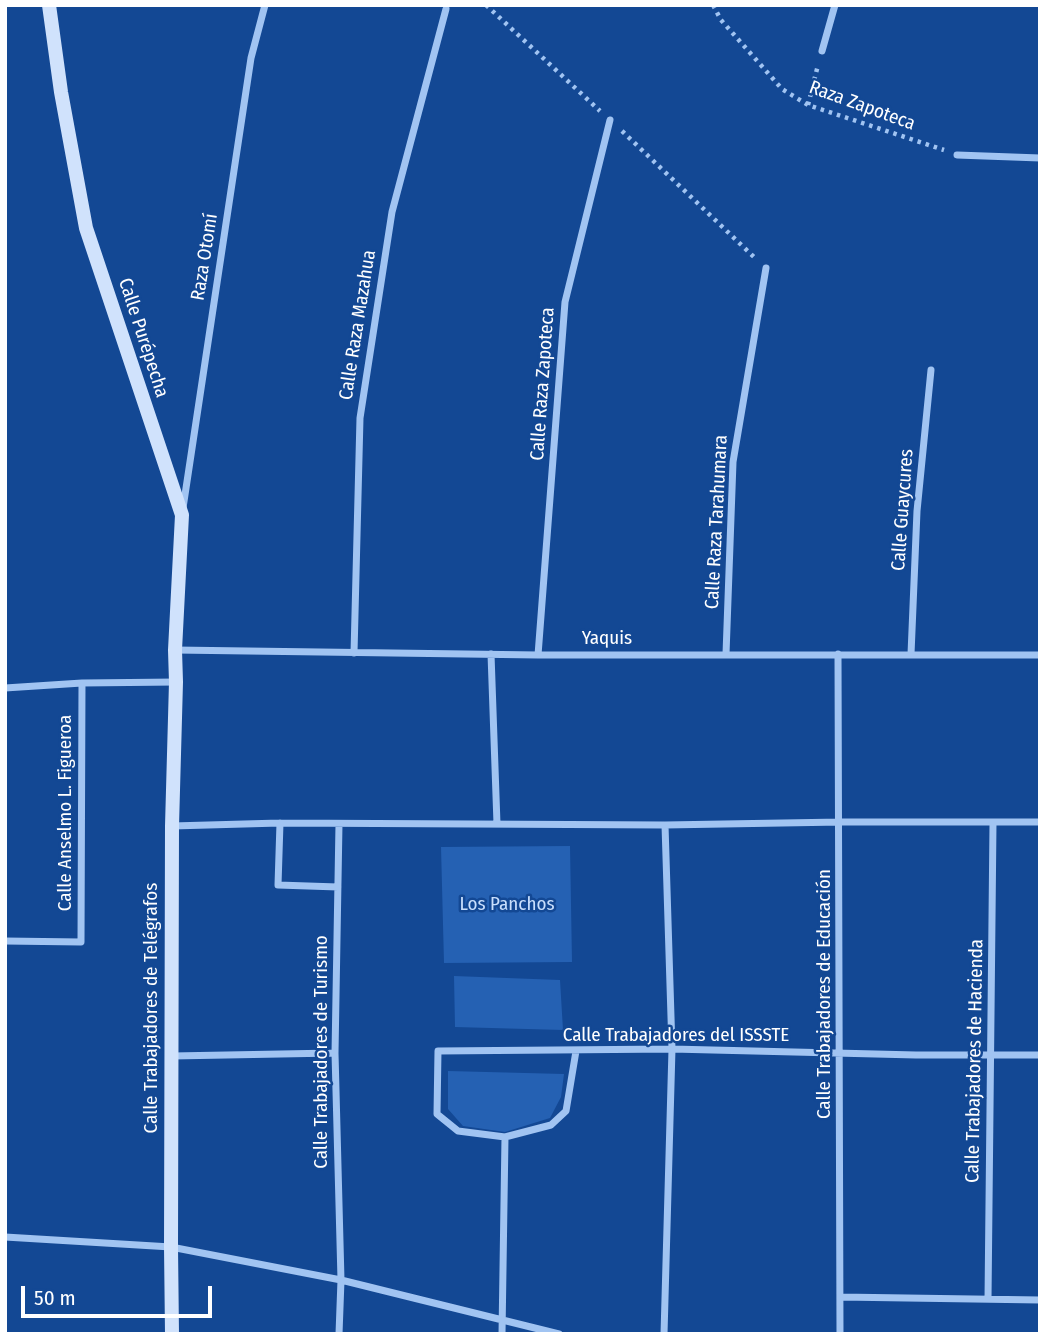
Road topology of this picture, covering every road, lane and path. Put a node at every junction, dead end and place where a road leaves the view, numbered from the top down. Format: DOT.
graph roads {
  1 [pos="49,5"];
  2 [pos="265,5"];
  3 [pos="486,5"];
  4 [pos="713,5"];
  5 [pos="835,5"];
  6 [pos="446,9"];
  7 [pos="822,51"];
  8 [pos="808,105"];
  9 [pos="610,120"];
  10 [pos="957,155"];
  11 [pos="1040,158"];
  12 [pos="766,268"];
  13 [pos="931,370"];
  14 [pos="182,515"];
  15 [pos="175,650"];
  16 [pos="354,653"];
  17 [pos="491,654"];
  18 [pos="726,654"];
  19 [pos="838,654"];
  20 [pos="911,654"];
  21 [pos="538,655"];
  22 [pos="1040,655"];
  23 [pos="176,682"];
  24 [pos="82,683"];
  25 [pos="5,688"];
  26 [pos="841,822"];
  27 [pos="993,822"];
  28 [pos="1040,822"];
  29 [pos="279,824"];
  30 [pos="340,824"];
  31 [pos="497,824"];
  32 [pos="665,825"];
  33 [pos="172,826"];
  34 [pos="338,887"];
  35 [pos="5,940"];
  36 [pos="672,1049"];
  37 [pos="576,1051"];
  38 [pos="335,1053"];
  39 [pos="841,1053"];
  40 [pos="991,1055"];
  41 [pos="1040,1055"];
  42 [pos="172,1056"];
  43 [pos="505,1138"];
  44 [pos="5,1237"];
  45 [pos="171,1247"];
  46 [pos="341,1280"];
  47 [pos="840,1297"];
  48 [pos="988,1299"];
  49 [pos="1040,1300"];
  50 [pos="503,1321"];
  51 [pos="173,1334"];
  52 [pos="339,1334"];
  53 [pos="502,1334"];
  54 [pos="559,1334"];
  55 [pos="664,1334"];
  56 [pos="840,1334"];
  1 -- 14 [label="street, Calle Purépecha"];
  2 -- 14 [label="street, Raza Otomí"];
  3 -- 9 [label="path"];
  4 -- 8 [label="path, Raza Zapoteca"];
  5 -- 7 [label="street"];
  6 -- 16 [label="street, Calle Raza Mazahua"];
  7 -- 8 [label="path"];
  8 -- 10 [label="path, Raza Zapoteca"];
  9 -- 12 [label="path"];
  9 -- 21 [label="street, Calle Raza Zapoteca"];
  10 -- 11 [label="street"];
  12 -- 18 [label="street, Calle Raza Tarahumara"];
  13 -- 20 [label="street, Calle Guaycures"];
  14 -- 15 [label="street, Calle Purépecha"];
  15 -- 16 [label="street, Yaquis"];
  15 -- 23 [label="street, Calle Purépecha"];
  16 -- 17 [label="street, Yaquis"];
  17 -- 21 [label="street, Yaquis"];
  17 -- 31 [label="street"];
  18 -- 19 [label="street, Yaquis"];
  18 -- 21 [label="street, Yaquis"];
  19 -- 20 [label="street, Yaquis"];
  19 -- 26 [label="street, Calle Trabajadores de Educación"];
  20 -- 22 [label="street, Yaquis"];
  23 -- 24 [label="street"];
  23 -- 33 [label="street, Calle Trabajadores de Telégrafos"];
  24 -- 25 [label="street"];
  24 -- 35 [label="street, Calle Anselmo L. Figueroa"];
  26 -- 27 [label="street"];
  26 -- 32 [label="street"];
  26 -- 39 [label="street, Calle Trabajadores de Educación"];
  27 -- 28 [label="street"];
  27 -- 40 [label="street, Calle Trabajadores de Hacienda"];
  29 -- 30 [label="street"];
  29 -- 33 [label="street"];
  29 -- 34 [label="street"];
  30 -- 31 [label="street"];
  30 -- 34 [label="street, Calle Trabajadores de Turismo"];
  31 -- 32 [label="street"];
  32 -- 36 [label="street"];
  33 -- 42 [label="street, Calle Trabajadores de Telégrafos"];
  34 -- 38 [label="street, Calle Trabajadores de Turismo"];
  36 -- 37 [label="street, Calle Trabajadores del ISSSTE"];
  36 -- 39 [label="street, Calle Trabajadores del ISSSTE"];
  36 -- 55 [label="street"];
  37 -- 43 [label="street"];
  37 -- 43 [label="street, Calle Trabajadores del ISSSTE"];
  38 -- 42 [label="street"];
  38 -- 46 [label="street, Calle Trabajadores de Turismo"];
  39 -- 40 [label="street, Calle Trabajadores del ISSSTE"];
  39 -- 47 [label="street, Calle Trabajadores de Educación"];
  40 -- 41 [label="street, Calle Trabajadores del ISSSTE"];
  40 -- 48 [label="street, Calle Trabajadores de Hacienda"];
  42 -- 45 [label="street, Calle Trabajadores de Telégrafos"];
  43 -- 50 [label="street"];
  44 -- 45 [label="street"];
  45 -- 46 [label="street"];
  45 -- 51 [label="street, Calle Trabajadores de Telégrafos"];
  46 -- 50 [label="street"];
  46 -- 52 [label="street, Calle Trabajadores de Turismo"];
  47 -- 48 [label="street"];
  47 -- 56 [label="street, Calle Trabajadores de Educación"];
  48 -- 49 [label="street"];
  50 -- 53 [label="street"];
  50 -- 54 [label="street"];
}
